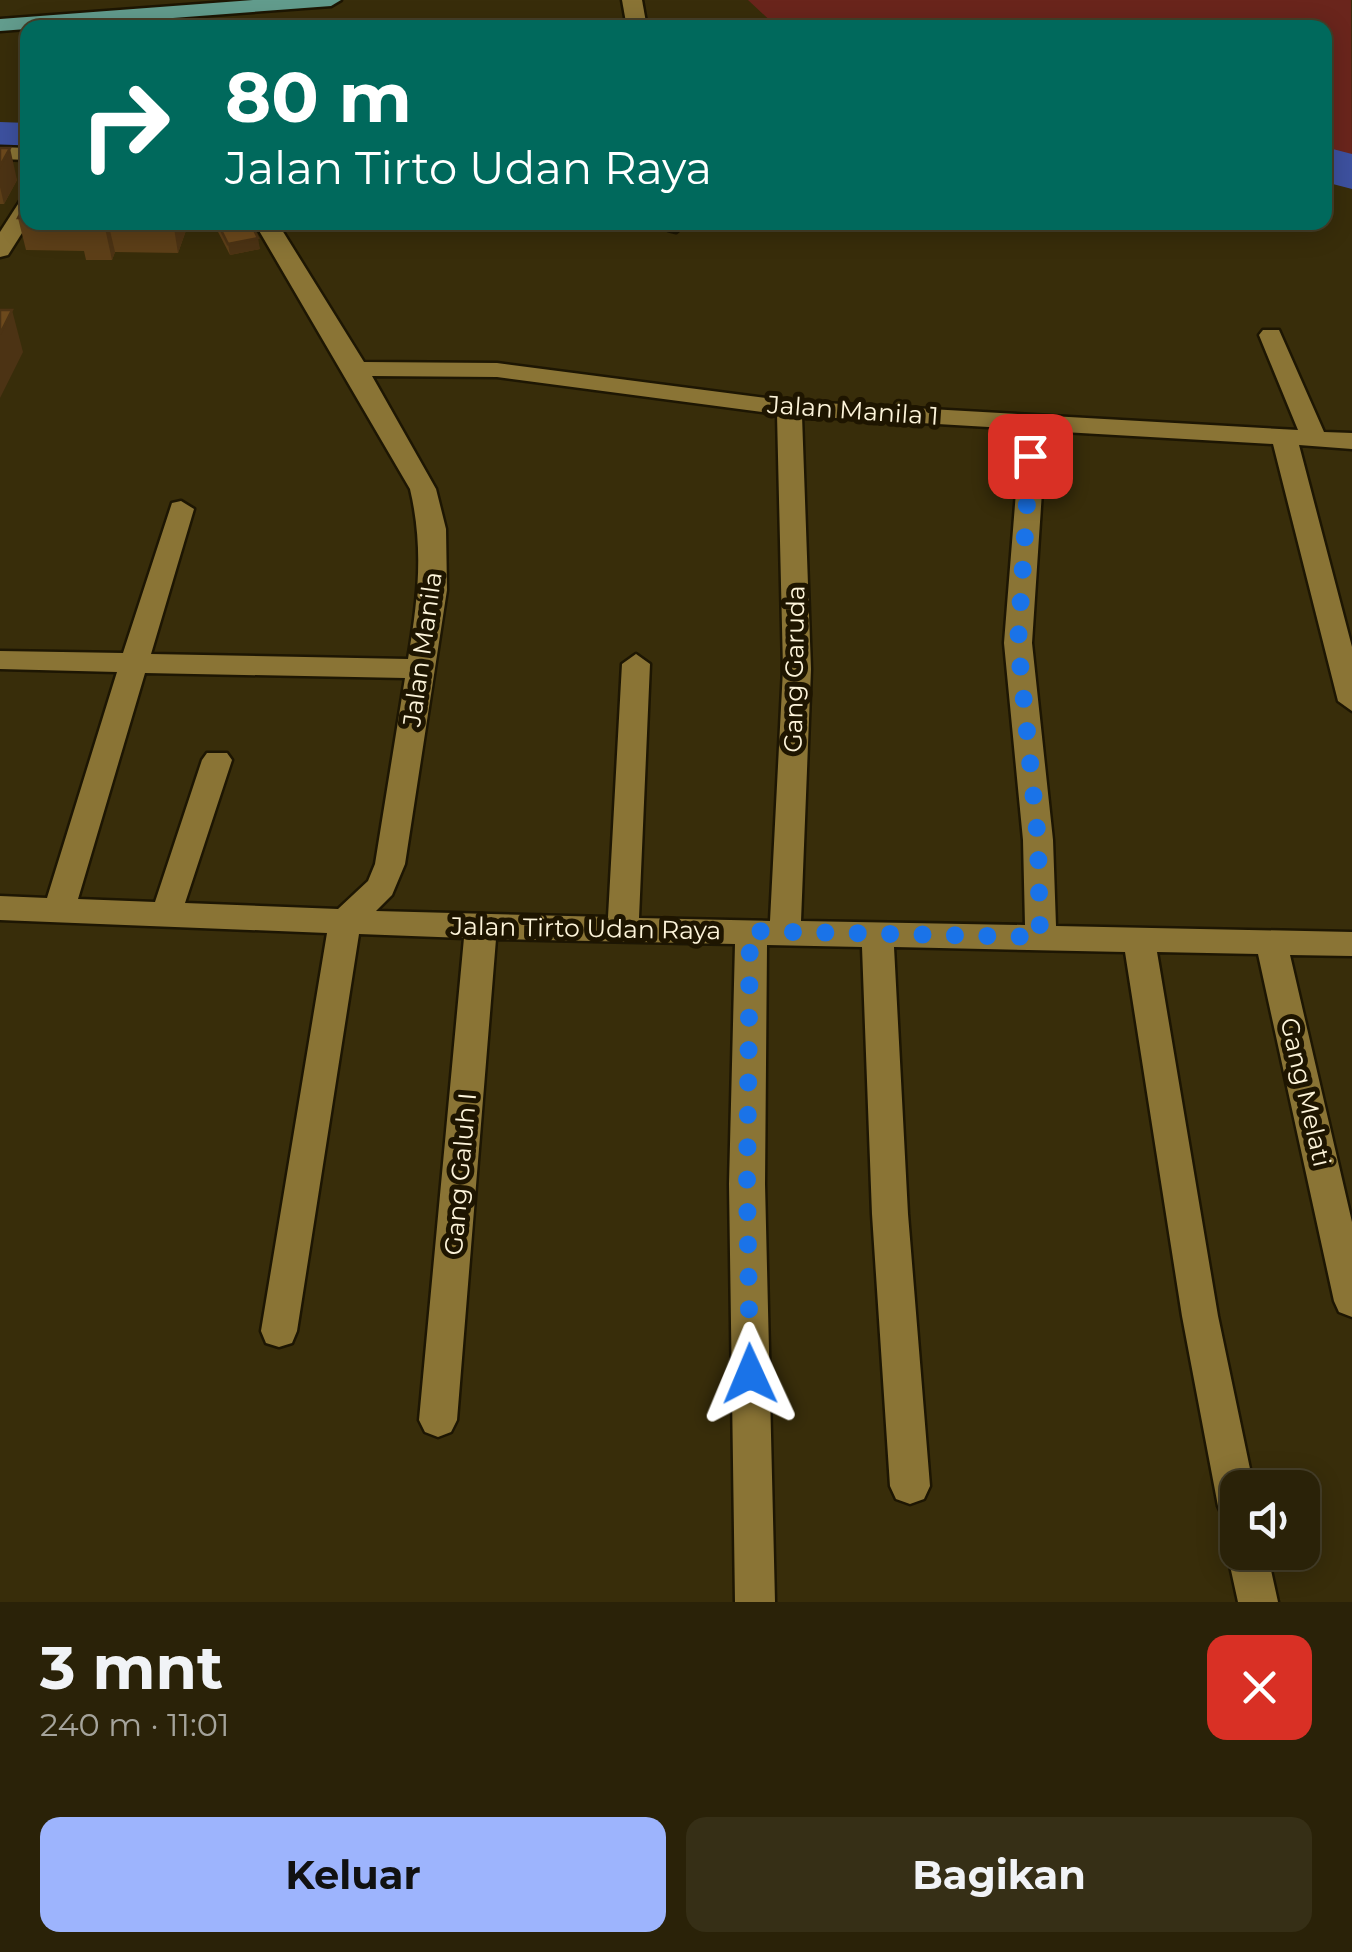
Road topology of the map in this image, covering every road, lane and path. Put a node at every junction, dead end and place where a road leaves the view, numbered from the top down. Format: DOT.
graph roads {
  1 [pos="332,0"];
  2 [pos="235,4"];
  3 [pos="56,20"];
  4 [pos="20,219"];
  5 [pos="270,230"];
  6 [pos="0,250"];
  7 [pos="1272,336"];
  8 [pos="356,369"];
  9 [pos="789,408"];
  10 [pos="1034,420"];
  11 [pos="1284,438"];
  12 [pos="1314,439"];
  13 [pos="1352,442"];
  14 [pos="182,509"];
  15 [pos="1343,621"];
  16 [pos="0,660"];
  17 [pos="137,662"];
  18 [pos="636,664"];
  19 [pos="422,669"];
  20 [pos="1352,701"];
  21 [pos="217,760"];
  22 [pos="0,908"];
  23 [pos="58,910"];
  24 [pos="167,912"];
  25 [pos="345,922"];
  26 [pos="481,928"];
  27 [pos="623,930"];
  28 [pos="768,931"];
  29 [pos="877,934"];
  30 [pos="1040,937"];
  31 [pos="1139,940"];
  32 [pos="1271,942"];
  33 [pos="1352,944"];
  34 [pos="1352,1301"];
  35 [pos="280,1331"];
  36 [pos="438,1420"];
  37 [pos="1231,1470"];
  38 [pos="910,1486"];
  39 [pos="1251,1570"];
  40 [pos="754,1602"];
  41 [pos="1258,1602"];
  1 -- 2 [label="main road"];
  2 -- 3 [label="main road"];
  4 -- 6 [label="street"];
  5 -- 8 [label="street, Jalan Manila"];
  7 -- 12 [label="street"];
  8 -- 9 [label="street, Jalan Manila 1"];
  8 -- 19 [label="street, Jalan Manila"];
  9 -- 10 [label="street, Jalan Manila 1"];
  9 -- 28 [label="street, Gang Garuda"];
  10 -- 11 [label="street, Jalan Manila 1"];
  10 -- 30 [label="street"];
  11 -- 12 [label="street, Jalan Manila 1"];
  11 -- 15 [label="street"];
  12 -- 13 [label="street, Jalan Manila 1"];
  14 -- 17 [label="street"];
  15 -- 20 [label="street"];
  16 -- 17 [label="street"];
  17 -- 19 [label="street"];
  17 -- 23 [label="street"];
  18 -- 27 [label="street"];
  19 -- 25 [label="street, Jalan Manila"];
  21 -- 24 [label="street"];
  22 -- 23 [label="street, Jalan Tirto Udan Raya"];
  23 -- 24 [label="street, Jalan Tirto Udan Raya"];
  24 -- 25 [label="street, Jalan Tirto Udan Raya"];
  25 -- 26 [label="street, Jalan Tirto Udan Raya"];
  25 -- 35 [label="street"];
  26 -- 27 [label="street, Jalan Tirto Udan Raya"];
  26 -- 36 [label="street, Gang Galuh I"];
  27 -- 28 [label="street, Jalan Tirto Udan Raya"];
  28 -- 29 [label="street, Jalan Tirto Udan Raya"];
  28 -- 40 [label="street, Gang Garuda"];
  29 -- 30 [label="street, Jalan Tirto Udan Raya"];
  29 -- 38 [label="street"];
  30 -- 31 [label="street, Jalan Tirto Udan Raya"];
  31 -- 32 [label="street, Jalan Tirto Udan Raya"];
  31 -- 37 [label="street"];
  32 -- 33 [label="street, Jalan Tirto Udan Raya"];
  32 -- 34 [label="street, Gang Melati"];
  39 -- 41 [label="street"];
}
